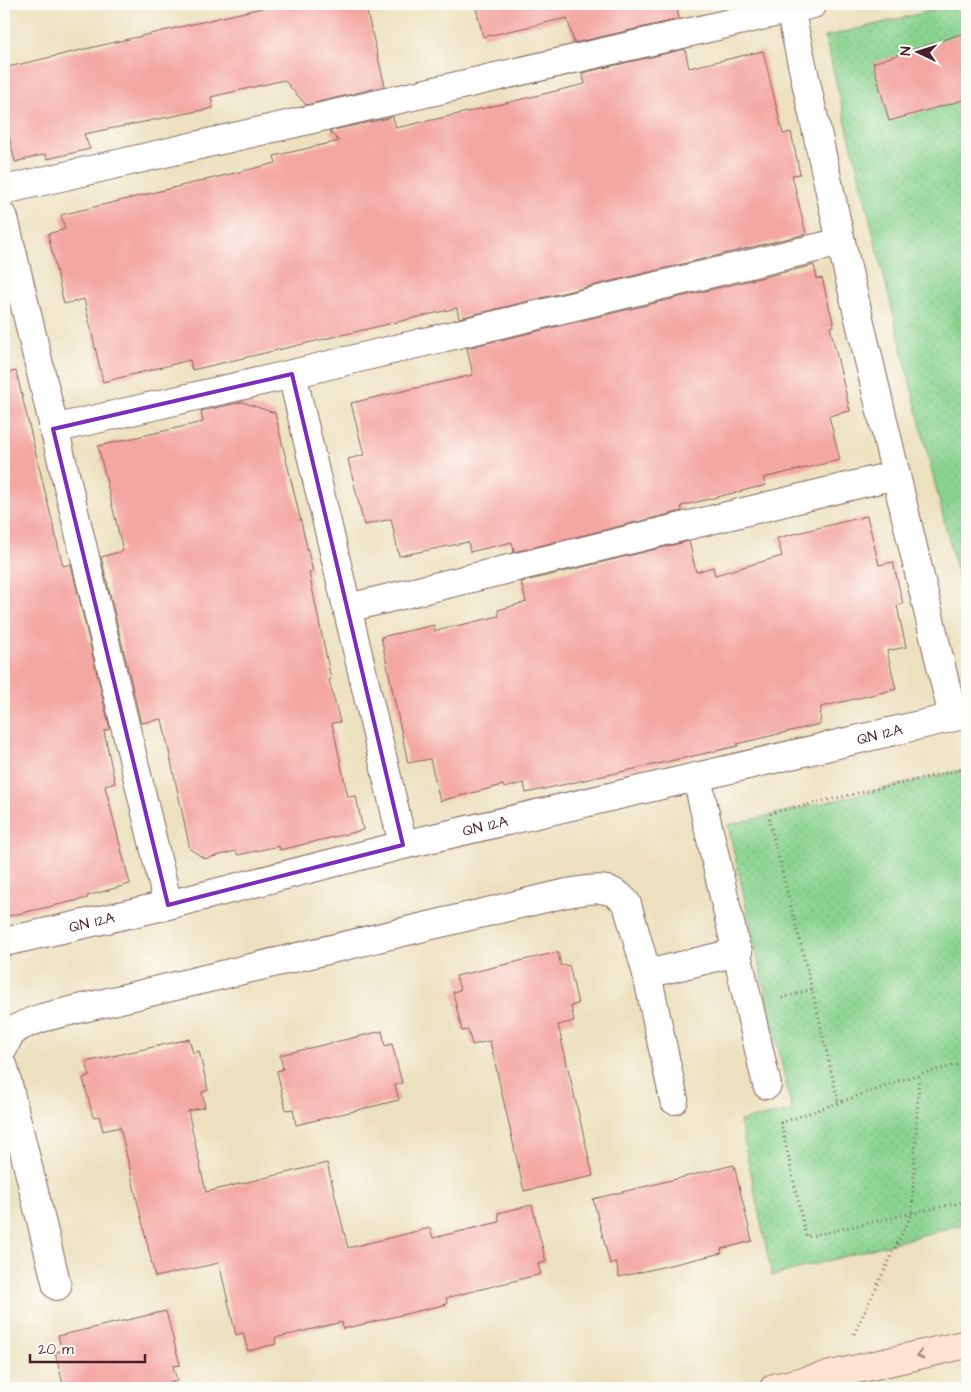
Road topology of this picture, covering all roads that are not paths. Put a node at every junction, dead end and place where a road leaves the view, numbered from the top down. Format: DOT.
graph roads {
  1 [pos="801,6"];
  2 [pos="4,190"];
  3 [pos="4,218"];
  4 [pos="841,242"];
  5 [pos="292,374"];
  6 [pos="53,429"];
  7 [pos="896,475"];
  8 [pos="348,608"];
  9 [pos="960,716"];
  10 [pos="697,778"];
  11 [pos="403,845"];
  12 [pos="168,905"];
  13 [pos="4,942"];
  14 [pos="738,952"];
  15 [pos="647,974"];
  16 [pos="4,1047"];
  17 [pos="4,1068"];
  18 [pos="767,1085"];
  19 [pos="674,1100"];
  20 [pos="57,1286"];
  21 [pos="967,1344"];
  22 [pos="774,1388"];
  1 -- 2 [label="street"];
  1 -- 4 [label="street"];
  3 -- 6 [label="street"];
  4 -- 5 [label="street"];
  4 -- 7 [label="street"];
  5 -- 6 [label="street"];
  5 -- 8 [label="street"];
  6 -- 12 [label="street"];
  7 -- 8 [label="street"];
  7 -- 9 [label="street"];
  8 -- 11 [label="street"];
  9 -- 10 [label="street, QN 12A"];
  10 -- 11 [label="street, QN 12A"];
  10 -- 14 [label="street"];
  11 -- 12 [label="street, QN 12A"];
  12 -- 13 [label="street, QN 12A"];
  14 -- 15 [label="street"];
  14 -- 18 [label="street"];
  15 -- 16 [label="street"];
  15 -- 19 [label="street"];
  17 -- 20 [label="street"];
  21 -- 22 [label="main road, one-way"];
}
